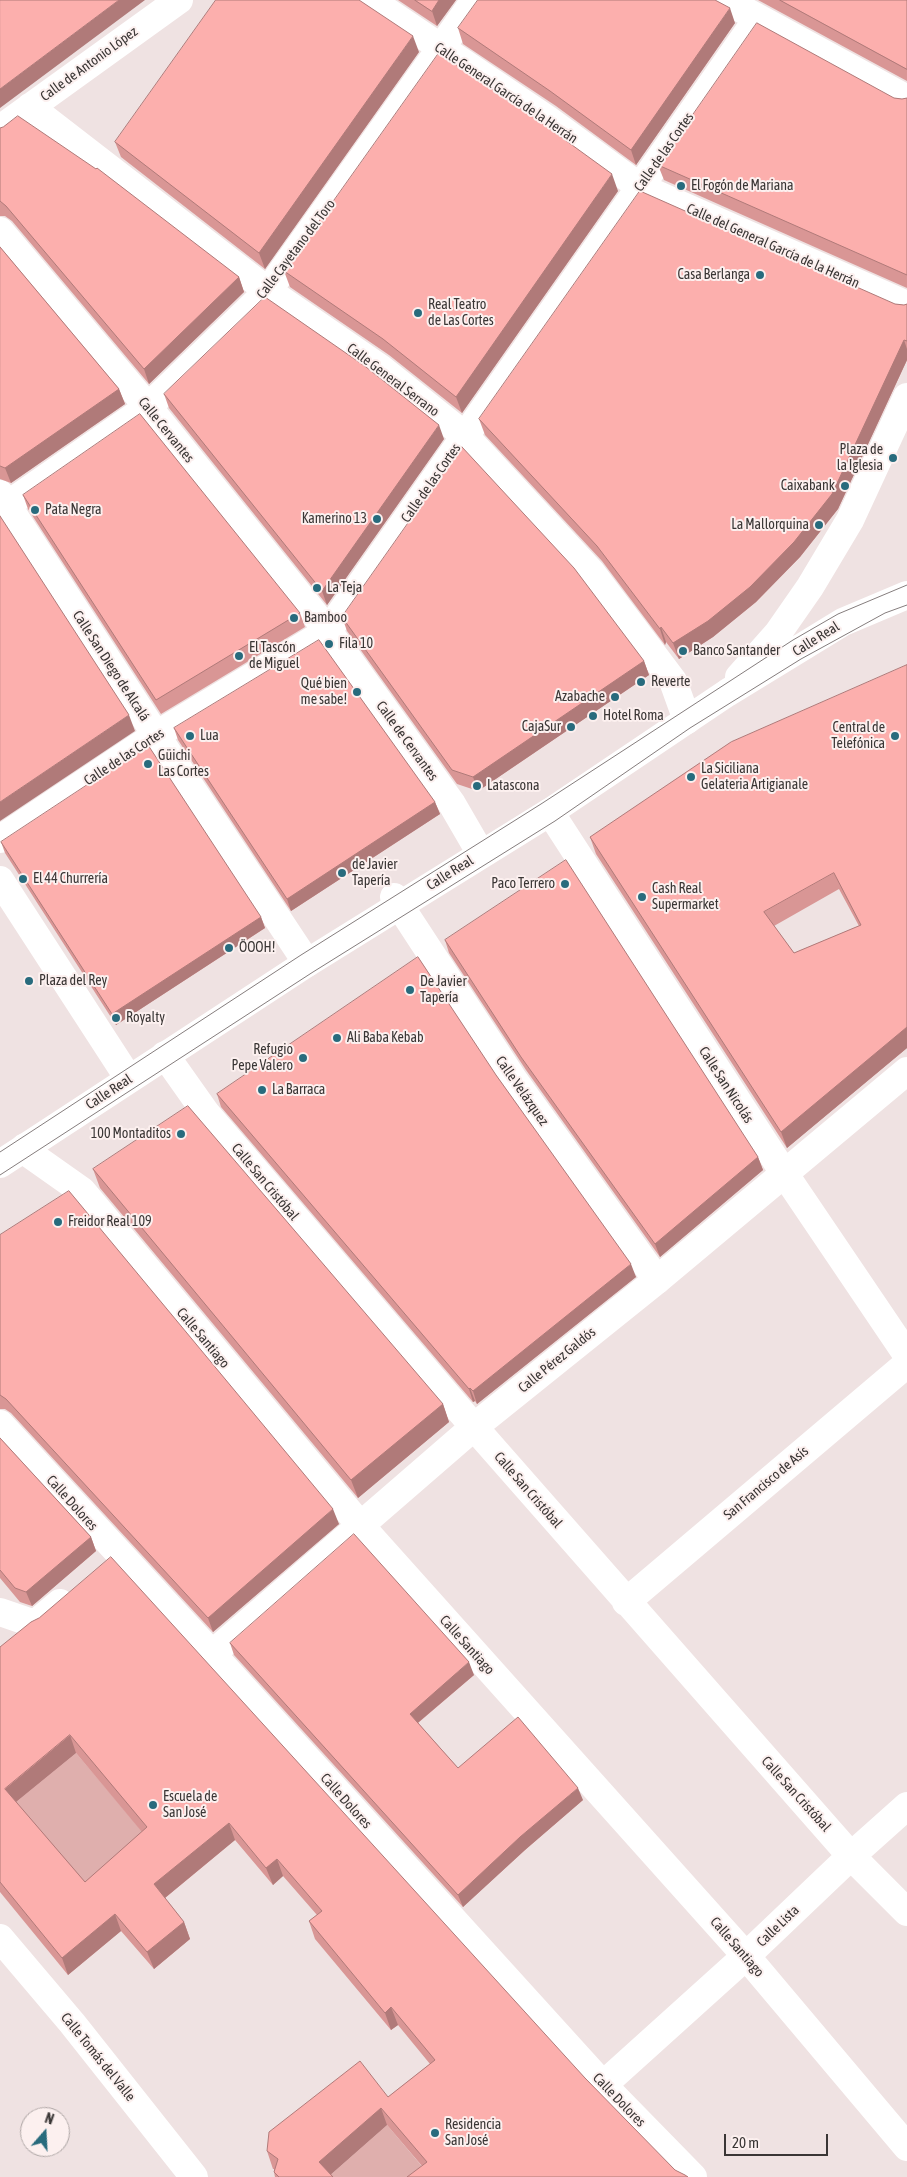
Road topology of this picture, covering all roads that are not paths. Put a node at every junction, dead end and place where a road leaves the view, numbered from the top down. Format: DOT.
graph roads {
  1 [pos="179,0"];
  2 [pos="370,0"];
  3 [pos="475,0"];
  4 [pos="725,0"];
  5 [pos="758,18"];
  6 [pos="440,48"];
  7 [pos="907,99"];
  8 [pos="30,107"];
  9 [pos="0,129"];
  10 [pos="640,187"];
  11 [pos="0,231"];
  12 [pos="268,291"];
  13 [pos="907,305"];
  14 [pos="907,397"];
  15 [pos="148,407"];
  16 [pos="464,435"];
  17 [pos="3,503"];
  18 [pos="907,595"];
  19 [pos="328,631"];
  20 [pos="727,693"];
  21 [pos="688,720"];
  22 [pos="156,736"];
  23 [pos="550,812"];
  24 [pos="0,839"];
  25 [pos="481,854"];
  26 [pos="0,880"];
  27 [pos="397,901"];
  28 [pos="306,963"];
  29 [pos="165,1055"];
  30 [pos="907,1071"];
  31 [pos="129,1079"];
  32 [pos="25,1147"];
  33 [pos="0,1164"];
  34 [pos="784,1173"];
  35 [pos="656,1280"];
  36 [pos="907,1355"];
  37 [pos="907,1364"];
  38 [pos="0,1424"];
  39 [pos="474,1427"];
  40 [pos="360,1525"];
  41 [pos="80,1585"];
  42 [pos="626,1602"];
  43 [pos="0,1612"];
  44 [pos="212,1654"];
  45 [pos="907,1806"];
  46 [pos="851,1856"];
  47 [pos="907,1912"];
  48 [pos="0,1938"];
  49 [pos="746,1956"];
  50 [pos="603,2085"];
  51 [pos="907,2147"];
  52 [pos="194,2177"];
  53 [pos="693,2177"];
  1 -- 8 [label="street, Calle de Antonio López"];
  2 -- 6 [label="street, Calle General García de la Herrán"];
  3 -- 6 [label="street, Calle Cayetano del Toro"];
  4 -- 5 [label="street"];
  5 -- 7 [label="street"];
  5 -- 10 [label="street, Calle de las Cortes"];
  6 -- 10 [label="street, Calle General García de la Herrán"];
  6 -- 12 [label="street, Calle Cayetano del Toro"];
  8 -- 9 [label="street, Calle de Antonio López"];
  8 -- 12 [label="street, Calle General Serrano"];
  10 -- 13 [label="street, Calle del General García de la Herrán"];
  10 -- 16 [label="street, Calle de las Cortes"];
  11 -- 15 [label="street, Calle Cervantes"];
  12 -- 15 [label="street, Calle Cayetano del Toro"];
  12 -- 16 [label="street, Calle General Serrano"];
  14 -- 20 [label="street"];
  15 -- 17 [label="street, Calle Cayetano del Toro"];
  15 -- 19 [label="street, Calle Cervantes"];
  16 -- 19 [label="street, Calle de las Cortes"];
  16 -- 21 [label="street, Calle General Serrano"];
  17 -- 22 [label="street, Calle San Diego de Alcalá"];
  18 -- 20 [label="street, Calle Real"];
  19 -- 22 [label="street, Calle de las Cortes"];
  19 -- 25 [label="street, Calle de Cervantes"];
  20 -- 21 [label="street, Calle Real"];
  21 -- 23 [label="street, Calle Real"];
  22 -- 24 [label="street, Calle de las Cortes"];
  22 -- 28 [label="street, Calle San Diego de Alcalá"];
  23 -- 25 [label="street, Calle Real"];
  23 -- 34 [label="street, Calle San Nicolás"];
  25 -- 27 [label="street, Calle Real"];
  26 -- 31 [label="street"];
  27 -- 28 [label="street, Calle Real"];
  27 -- 35 [label="street, Calle Velázquez"];
  28 -- 29 [label="street, Calle Real"];
  29 -- 31 [label="street, Calle Real"];
  29 -- 39 [label="street, Calle San Cristóbal"];
  30 -- 34 [label="street, Calle Pérez Galdós"];
  31 -- 32 [label="street, Calle Real"];
  32 -- 33 [label="street, Calle Real"];
  32 -- 40 [label="street, Calle Santiago"];
  34 -- 35 [label="street, Calle Pérez Galdós"];
  34 -- 36 [label="street, Calle San Nicolás"];
  35 -- 39 [label="street, Calle Pérez Galdós"];
  37 -- 42 [label="street, San Francisco de Asís"];
  38 -- 44 [label="street, Calle Dolores"];
  39 -- 40 [label="street, Calle Pérez Galdós"];
  39 -- 42 [label="street, Calle San Cristóbal"];
  40 -- 44 [label="street, Calle Pérez Galdós"];
  40 -- 49 [label="street, Calle Santiago"];
  41 -- 43 [label="street"];
  42 -- 46 [label="street, Calle San Cristóbal"];
  44 -- 50 [label="street, Calle Dolores"];
  45 -- 46 [label="street, Calle Lista"];
  46 -- 47 [label="street, Calle San Cristóbal"];
  46 -- 49 [label="street, Calle Lista"];
  48 -- 52 [label="street, Calle Tomás del Valle"];
  49 -- 50 [label="street, Calle Lista"];
  49 -- 51 [label="street, Calle Santiago"];
  50 -- 53 [label="street, Calle Dolores"];
}
